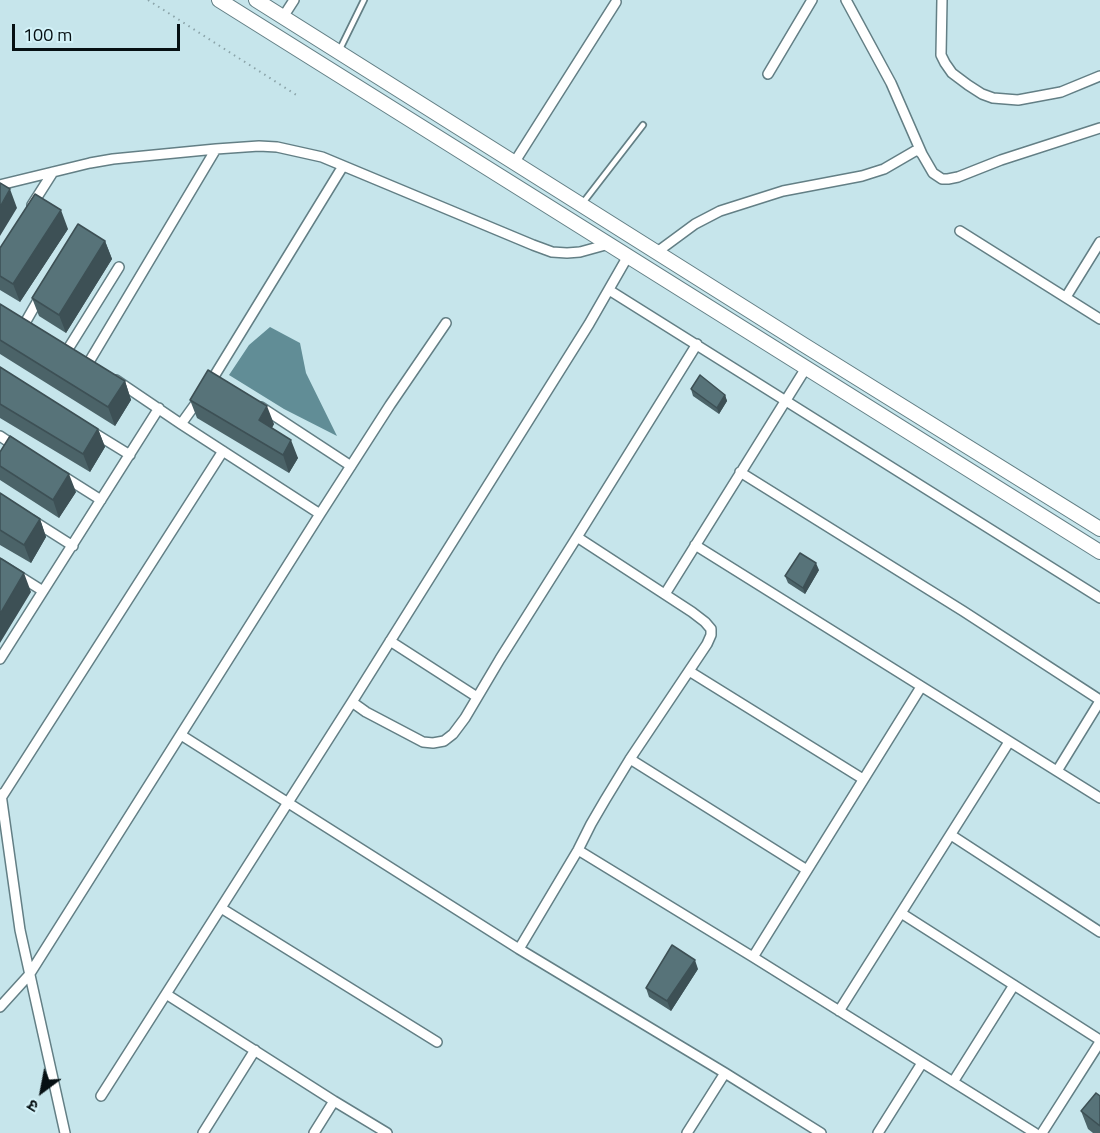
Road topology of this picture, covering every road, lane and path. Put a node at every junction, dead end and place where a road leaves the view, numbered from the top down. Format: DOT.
graph roads {
  1 [pos="148,0"];
  2 [pos="219,0"];
  3 [pos="256,0"];
  4 [pos="294,0"];
  5 [pos="364,0"];
  6 [pos="812,0"];
  7 [pos="846,0"];
  8 [pos="942,0"];
  9 [pos="616,2"];
  10 [pos="283,17"];
  11 [pos="339,52"];
  12 [pos="768,74"];
  13 [pos="1100,76"];
  14 [pos="297,96"];
  15 [pos="643,125"];
  16 [pos="1100,128"];
  17 [pos="216,149"];
  18 [pos="922,154"];
  19 [pos="514,163"];
  20 [pos="344,166"];
  21 [pos="53,172"];
  22 [pos="0,185"];
  23 [pos="581,205"];
  24 [pos="30,209"];
  25 [pos="960,231"];
  26 [pos="1100,242"];
  27 [pos="609,244"];
  28 [pos="657,252"];
  29 [pos="628,256"];
  30 [pos="119,267"];
  31 [pos="48,282"];
  32 [pos="609,290"];
  33 [pos="1066,297"];
  34 [pos="1100,319"];
  35 [pos="446,322"];
  36 [pos="25,323"];
  37 [pos="697,344"];
  38 [pos="75,353"];
  39 [pos="806,368"];
  40 [pos="99,369"];
  41 [pos="109,375"];
  42 [pos="214,376"];
  43 [pos="224,383"];
  44 [pos="785,400"];
  45 [pos="253,402"];
  46 [pos="159,408"];
  47 [pos="80,424"];
  48 [pos="181,424"];
  49 [pos="0,436"];
  50 [pos="20,449"];
  51 [pos="223,451"];
  52 [pos="130,455"];
  53 [pos="351,466"];
  54 [pos="51,468"];
  55 [pos="740,472"];
  56 [pos="101,500"];
  57 [pos="320,514"];
  58 [pos="27,517"];
  59 [pos="1100,529"];
  60 [pos="577,537"];
  61 [pos="695,545"];
  62 [pos="73,546"];
  63 [pos="1100,552"];
  64 [pos="0,564"];
  65 [pos="43,591"];
  66 [pos="665,594"];
  67 [pos="1100,598"];
  68 [pos="390,641"];
  69 [pos="0,659"];
  70 [pos="689,671"];
  71 [pos="921,687"];
  72 [pos="477,697"];
  73 [pos="1100,700"];
  74 [pos="352,702"];
  75 [pos="181,735"];
  76 [pos="1009,742"];
  77 [pos="630,759"];
  78 [pos="1057,771"];
  79 [pos="863,779"];
  80 [pos="1,793"];
  81 [pos="1100,798"];
  82 [pos="287,802"];
  83 [pos="951,835"];
  84 [pos="578,850"];
  85 [pos="807,870"];
  86 [pos="221,908"];
  87 [pos="901,913"];
  88 [pos="1100,932"];
  89 [pos="519,949"];
  90 [pos="753,957"];
  91 [pos="29,975"];
  92 [pos="1014,985"];
  93 [pos="166,994"];
  94 [pos="0,1007"];
  95 [pos="839,1011"];
  96 [pos="1100,1041"];
  97 [pos="437,1042"];
  98 [pos="255,1050"];
  99 [pos="922,1063"];
  100 [pos="725,1073"];
  101 [pos="953,1082"];
  102 [pos="101,1096"];
  103 [pos="334,1101"];
  104 [pos="1019,1129"];
  105 [pos="65,1133"];
  106 [pos="203,1133"];
  107 [pos="314,1133"];
  108 [pos="387,1133"];
  109 [pos="687,1133"];
  110 [pos="821,1133"];
  111 [pos="878,1133"];
  112 [pos="1035,1133"];
  113 [pos="1042,1133"];
  1 -- 14 [label="path"];
  2 -- 27 [label="street"];
  3 -- 10 [label="street"];
  4 -- 10 [label="street"];
  5 -- 11 [label="lane"];
  6 -- 12 [label="street"];
  7 -- 18 [label="street"];
  8 -- 13 [label="street"];
  9 -- 19 [label="street"];
  10 -- 11 [label="street"];
  11 -- 19 [label="street"];
  15 -- 23 [label="lane"];
  16 -- 18 [label="street"];
  17 -- 20 [label="street"];
  17 -- 21 [label="street"];
  17 -- 38 [label="street"];
  18 -- 28 [label="street"];
  19 -- 23 [label="street"];
  20 -- 27 [label="street"];
  20 -- 42 [label="street"];
  21 -- 22 [label="street"];
  21 -- 24 [label="street"];
  23 -- 28 [label="street"];
  25 -- 33 [label="street"];
  26 -- 33 [label="street"];
  27 -- 29 [label="street"];
  28 -- 59 [label="street"];
  29 -- 32 [label="street"];
  29 -- 39 [label="street"];
  30 -- 38 [label="street"];
  31 -- 36 [label="street"];
  32 -- 37 [label="street"];
  32 -- 68 [label="street"];
  33 -- 34 [label="street"];
  35 -- 53 [label="street"];
  37 -- 44 [label="street"];
  37 -- 60 [label="street"];
  38 -- 40 [label="street"];
  39 -- 44 [label="street"];
  39 -- 63 [label="street"];
  41 -- 46 [label="street"];
  42 -- 43 [label="street"];
  42 -- 48 [label="street"];
  44 -- 55 [label="street"];
  44 -- 67 [label="street"];
  45 -- 53 [label="street"];
  46 -- 48 [label="street"];
  46 -- 52 [label="street"];
  47 -- 52 [label="street"];
  48 -- 51 [label="street"];
  49 -- 50 [label="street"];
  51 -- 57 [label="street"];
  51 -- 80 [label="street"];
  52 -- 56 [label="street"];
  53 -- 57 [label="street"];
  54 -- 56 [label="street"];
  55 -- 61 [label="street"];
  55 -- 73 [label="street"];
  56 -- 62 [label="street"];
  57 -- 75 [label="street"];
  58 -- 62 [label="street"];
  60 -- 66 [label="street"];
  60 -- 72 [label="street"];
  61 -- 66 [label="street"];
  61 -- 71 [label="street"];
  62 -- 65 [label="street"];
  64 -- 65 [label="street"];
  65 -- 69 [label="street"];
  66 -- 70 [label="street"];
  68 -- 72 [label="street"];
  68 -- 74 [label="street"];
  70 -- 77 [label="street"];
  70 -- 79 [label="street"];
  71 -- 76 [label="street"];
  71 -- 79 [label="street"];
  72 -- 74 [label="street"];
  73 -- 78 [label="street"];
  74 -- 82 [label="street"];
  75 -- 82 [label="street"];
  75 -- 91 [label="street"];
  76 -- 78 [label="street"];
  76 -- 83 [label="street"];
  77 -- 84 [label="street"];
  77 -- 85 [label="street"];
  78 -- 81 [label="street"];
  79 -- 85 [label="street"];
  80 -- 91 [label="street"];
  82 -- 86 [label="street"];
  82 -- 89 [label="street"];
  83 -- 87 [label="street"];
  83 -- 88 [label="street"];
  84 -- 89 [label="street"];
  84 -- 90 [label="street"];
  85 -- 90 [label="street"];
  86 -- 93 [label="street"];
  86 -- 97 [label="street"];
  87 -- 92 [label="street"];
  87 -- 95 [label="street"];
  89 -- 100 [label="street"];
  90 -- 95 [label="street"];
  91 -- 94 [label="street"];
  91 -- 105 [label="street"];
  92 -- 96 [label="street"];
  92 -- 101 [label="street"];
  93 -- 98 [label="street"];
  93 -- 102 [label="street"];
  95 -- 99 [label="street"];
  96 -- 113 [label="street"];
  98 -- 103 [label="street"];
  98 -- 106 [label="street"];
  99 -- 101 [label="street"];
  99 -- 111 [label="street"];
  100 -- 109 [label="street"];
  100 -- 110 [label="street"];
  101 -- 104 [label="street"];
  103 -- 107 [label="street"];
  103 -- 108 [label="street"];
  104 -- 112 [label="street"];
}
